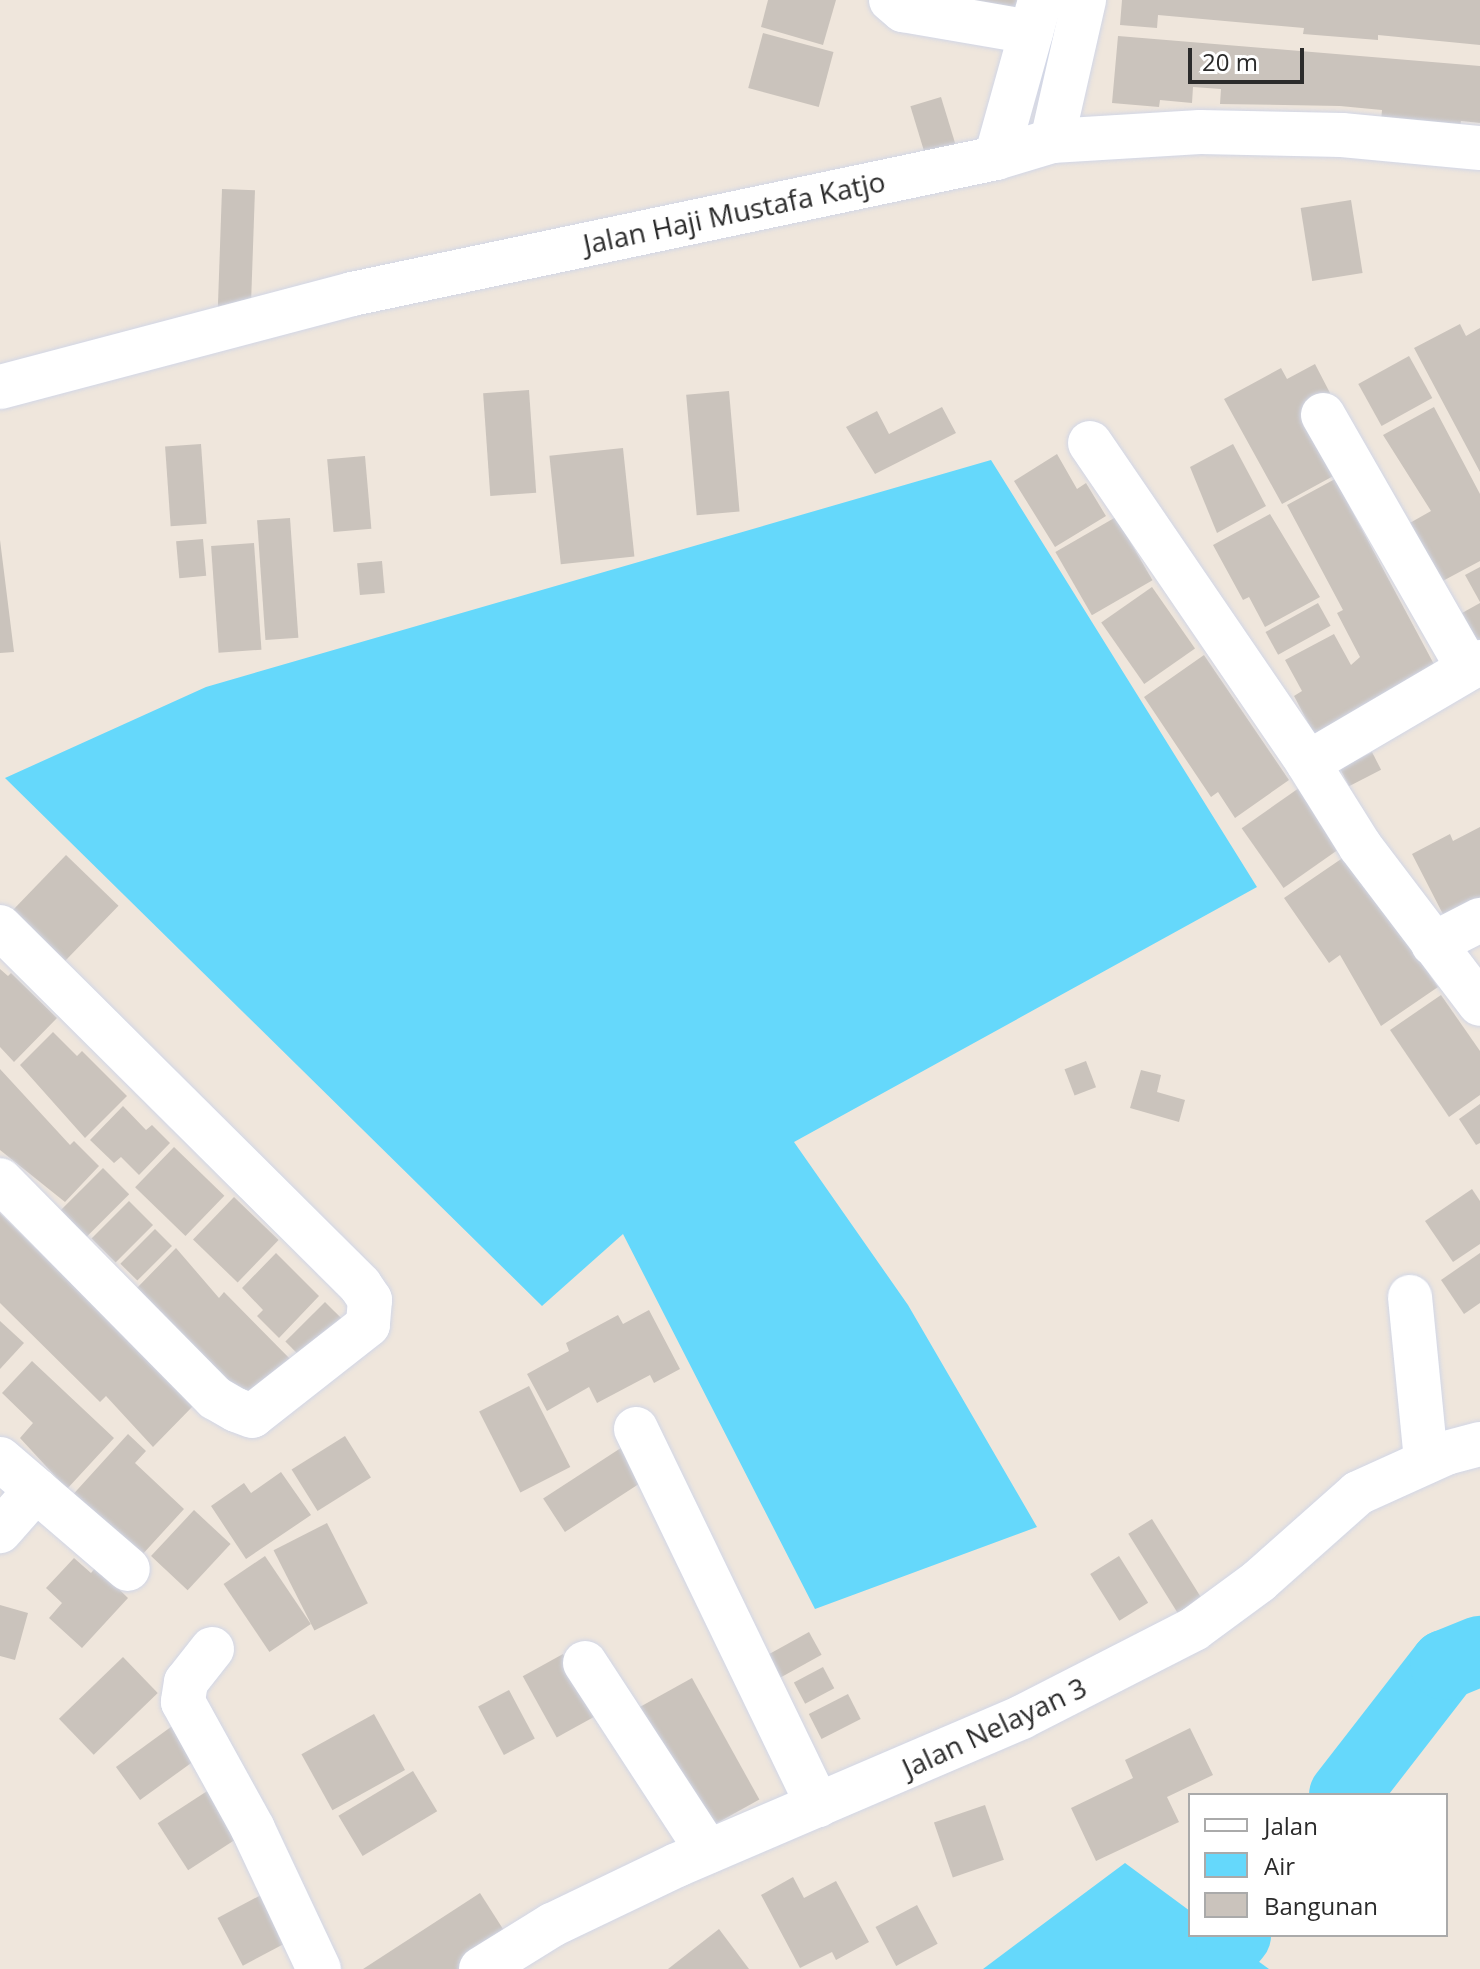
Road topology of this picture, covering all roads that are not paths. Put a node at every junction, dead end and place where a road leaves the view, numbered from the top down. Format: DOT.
graph roads {
  1 [pos="891,0"];
  2 [pos="1084,0"];
  3 [pos="1036,16"];
  4 [pos="1052,141"];
  5 [pos="1480,148"];
  6 [pos="996,158"];
  7 [pos="0,387"];
  8 [pos="1323,415"];
  9 [pos="1090,443"];
  10 [pos="1474,665"];
  11 [pos="1308,763"];
  12 [pos="1480,920"];
  13 [pos="0,927"];
  14 [pos="1433,944"];
  15 [pos="1480,1004"];
  16 [pos="0,1180"];
  17 [pos="1410,1297"];
  18 [pos="636,1429"];
  19 [pos="1480,1444"];
  20 [pos="0,1459"];
  21 [pos="1426,1461"];
  22 [pos="36,1490"];
  23 [pos="0,1531"];
  24 [pos="128,1569"];
  25 [pos="212,1649"];
  26 [pos="585,1663"];
  27 [pos="818,1805"];
  28 [pos="708,1852"];
  29 [pos="319,1969"];
  30 [pos="481,1969"];
  1 -- 3 [label="street"];
  2 -- 4 [label="street"];
  3 -- 6 [label="street"];
  4 -- 5 [label="street, Jalan Haji Mustafa Katjo"];
  4 -- 6 [label="street, Jalan Haji Mustafa Katjo"];
  6 -- 7 [label="street, Jalan Haji Mustafa Katjo"];
  8 -- 10 [label="street"];
  9 -- 11 [label="street"];
  10 -- 11 [label="street"];
  11 -- 14 [label="street"];
  12 -- 14 [label="street"];
  13 -- 16 [label="street"];
  14 -- 15 [label="street"];
  17 -- 21 [label="street"];
  18 -- 27 [label="street"];
  19 -- 21 [label="street, Jalan Nelayan 3"];
  20 -- 22 [label="street"];
  21 -- 27 [label="street, Jalan Nelayan 3"];
  22 -- 23 [label="street"];
  22 -- 24 [label="street"];
  25 -- 29 [label="street"];
  26 -- 28 [label="street"];
  27 -- 28 [label="street, Jalan Nelayan 3"];
  28 -- 30 [label="street, Jalan Nelayan 3"];
}
